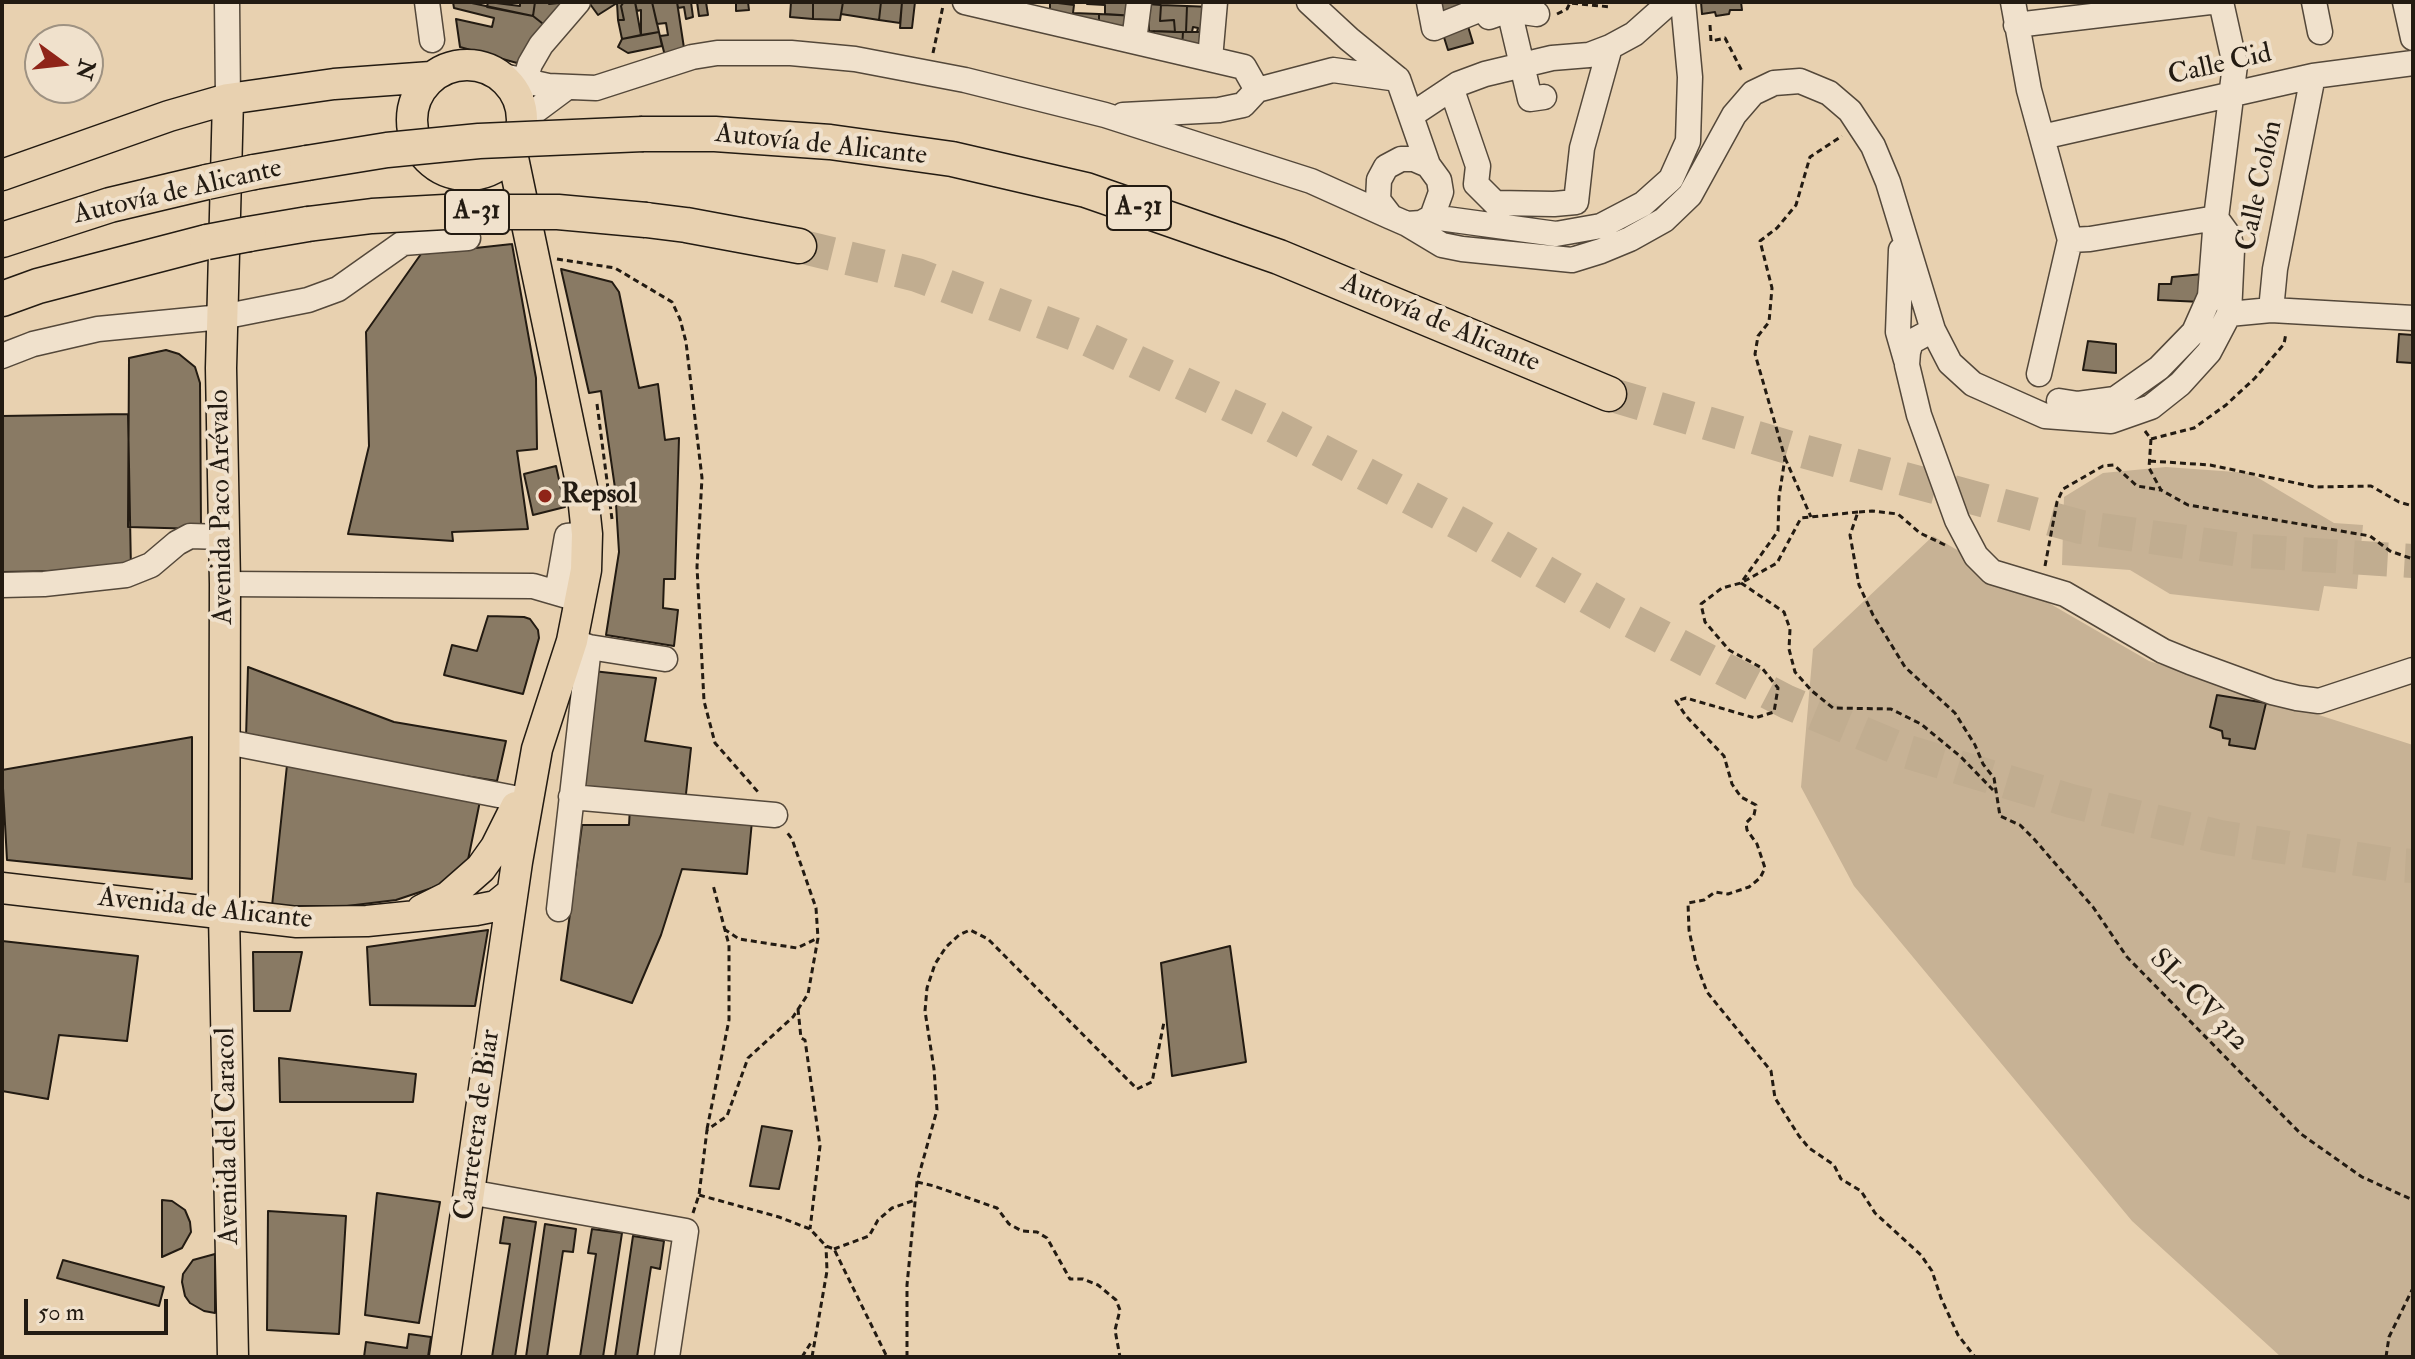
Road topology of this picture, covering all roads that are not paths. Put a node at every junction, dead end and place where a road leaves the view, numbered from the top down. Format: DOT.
graph roads {
  1 [pos="227,2"];
  2 [pos="427,2"];
  3 [pos="578,2"];
  4 [pos="965,2"];
  5 [pos="1139,2"];
  6 [pos="1215,2"];
  7 [pos="1309,2"];
  8 [pos="1429,2"];
  9 [pos="1670,2"];
  10 [pos="1683,2"];
  11 [pos="2210,2"];
  12 [pos="2221,2"];
  13 [pos="2314,2"];
  14 [pos="2405,2"];
  15 [pos="1003,6"];
  16 [pos="1497,6"];
  17 [pos="2070,10"];
  18 [pos="1047,12"];
  19 [pos="1537,14"];
  20 [pos="2015,14"];
  21 [pos="2320,32"];
  22 [pos="2413,38"];
  23 [pos="432,40"];
  24 [pos="1134,41"];
  25 [pos="541,45"];
  26 [pos="1610,47"];
  27 [pos="1210,59"];
  28 [pos="1522,63"];
  29 [pos="2413,63"];
  30 [pos="2313,76"];
  31 [pos="431,77"];
  32 [pos="1398,79"];
  33 [pos="334,84"];
  34 [pos="566,88"];
  35 [pos="1257,90"];
  36 [pos="1452,90"];
  37 [pos="2232,94"];
  38 [pos="517,95"];
  39 [pos="1544,97"];
  40 [pos="228,99"];
  41 [pos="1413,114"];
  42 [pos="1105,115"];
  43 [pos="412,121"];
  44 [pos="2042,137"];
  45 [pos="512,153"];
  46 [pos="1393,165"];
  47 [pos="1434,173"];
  48 [pos="2,175"];
  49 [pos="1311,181"];
  50 [pos="2216,218"];
  51 [pos="1415,219"];
  52 [pos="1493,224"];
  53 [pos="1902,228"];
  54 [pos="468,238"];
  55 [pos="2,240"];
  56 [pos="2070,240"];
  57 [pos="799,246"];
  58 [pos="2,299"];
  59 [pos="2282,310"];
  60 [pos="2229,314"];
  61 [pos="222,317"];
  62 [pos="2413,318"];
  63 [pos="1933,330"];
  64 [pos="2,356"];
  65 [pos="1907,365"];
  66 [pos="2039,374"];
  67 [pos="1609,394"];
  68 [pos="1996,394"];
  69 [pos="223,537"];
  70 [pos="225,584"];
  71 [pos="2,585"];
  72 [pos="569,596"];
  73 [pos="581,644"];
  74 [pos="665,659"];
  75 [pos="2413,670"];
  76 [pos="224,745"];
  77 [pos="537,749"];
  78 [pos="571,797"];
  79 [pos="519,799"];
  80 [pos="775,815"];
  81 [pos="2,888"];
  82 [pos="512,893"];
  83 [pos="472,896"];
  84 [pos="559,909"];
  85 [pos="224,915"];
  86 [pos="507,937"];
  87 [pos="469,1192"];
  88 [pos="233,1357"];
  89 [pos="445,1357"];
  90 [pos="667,1357"];
  1 -- 40 [label="street"];
  2 -- 23 [label="street"];
  3 -- 25 [label="street"];
  4 -- 15 [label="street"];
  5 -- 24 [label="street"];
  6 -- 27 [label="street"];
  7 -- 32 [label="street"];
  8 -- 16 [label="street"];
  9 -- 26 [label="street"];
  10 -- 52 [label="street"];
  11 -- 17 [label="street"];
  12 -- 37 [label="street"];
  13 -- 21 [label="street"];
  14 -- 22 [label="street"];
  15 -- 18 [label="street"];
  16 -- 19 [label="street"];
  16 -- 28 [label="street"];
  17 -- 20 [label="street"];
  18 -- 24 [label="street"];
  20 -- 44 [label="street"];
  24 -- 27 [label="street"];
  25 -- 34 [label="street"];
  25 -- 38 [label="street"];
  26 -- 28 [label="street"];
  26 -- 36 [label="street"];
  27 -- 35 [label="street"];
  28 -- 36 [label="street"];
  28 -- 39 [label="street"];
  29 -- 30 [label="street, Calle Cid"];
  30 -- 37 [label="street, Calle Cid"];
  30 -- 59 [label="street, Calle Colón"];
  31 -- 33 [label="main road"];
  31 -- 38 [label="main road"];
  31 -- 43 [label="main road"];
  32 -- 35 [label="street"];
  32 -- 41 [label="street"];
  33 -- 40 [label="main road"];
  33 -- 43 [label="main road"];
  34 -- 38 [label="street"];
  34 -- 38 [label="street"];
  34 -- 42 [label="street"];
  35 -- 42 [label="street"];
  36 -- 41 [label="street"];
  37 -- 44 [label="street, Calle Cid"];
  37 -- 50 [label="street"];
  38 -- 45 [label="main road"];
  40 -- 48 [label="main road"];
  40 -- 61 [label="main road, Avenida Paco Arévalo"];
  41 -- 46 [label="street"];
  41 -- 47 [label="street"];
  42 -- 49 [label="street"];
  43 -- 45 [label="main road"];
  44 -- 56 [label="street"];
  45 -- 72 [label="main road, Avenida de Alicante"];
  46 -- 47 [label="street"];
  46 -- 49 [label="street"];
  46 -- 51 [label="street"];
  47 -- 51 [label="street"];
  47 -- 52 [label="street"];
  49 -- 51 [label="street"];
  50 -- 56 [label="street"];
  50 -- 60 [label="street"];
  50 -- 68 [label="street"];
  51 -- 52 [label="street"];
  51 -- 53 [label="street"];
  53 -- 63 [label="street"];
  53 -- 65 [label="street"];
  54 -- 61 [label="street"];
  55 -- 67 [label="highway, Autovía de Alicante / A-31, bridge"];
  56 -- 66 [label="street"];
  57 -- 58 [label="highway, Autovía de Alicante / A-31, bridge"];
  59 -- 60 [label="street"];
  59 -- 62 [label="street"];
  60 -- 68 [label="street"];
  61 -- 64 [label="street"];
  61 -- 69 [label="main road, Avenida Paco Arévalo"];
  63 -- 65 [label="street"];
  63 -- 68 [label="street"];
  65 -- 75 [label="street"];
  69 -- 70 [label="main road, Avenida Paco Arévalo"];
  69 -- 71 [label="street"];
  70 -- 72 [label="street"];
  70 -- 76 [label="main road, Avenida Paco Arévalo"];
  72 -- 73 [label="main road, Avenida de Alicante"];
  73 -- 74 [label="street"];
  73 -- 77 [label="main road, Avenida de Alicante"];
  73 -- 78 [label="street"];
  76 -- 79 [label="street"];
  76 -- 85 [label="main road, Avenida Paco Arévalo"];
  77 -- 79 [label="main road, Avenida de Alicante"];
  77 -- 82 [label="main road, Avenida de Alicante"];
  78 -- 80 [label="street"];
  78 -- 84 [label="street"];
  79 -- 83 [label="main road, Avenida de Alicante"];
  81 -- 85 [label="main road, Avenida de Alicante"];
  82 -- 83 [label="main road"];
  82 -- 86 [label="main road, Carretera de Biar"];
  83 -- 85 [label="main road, Avenida de Alicante"];
  83 -- 86 [label="main road"];
  85 -- 88 [label="main road, Avenida del Caracol"];
  86 -- 87 [label="main road, Carretera de Biar"];
  87 -- 89 [label="main road, Carretera de Biar"];
  87 -- 90 [label="street"];
}
